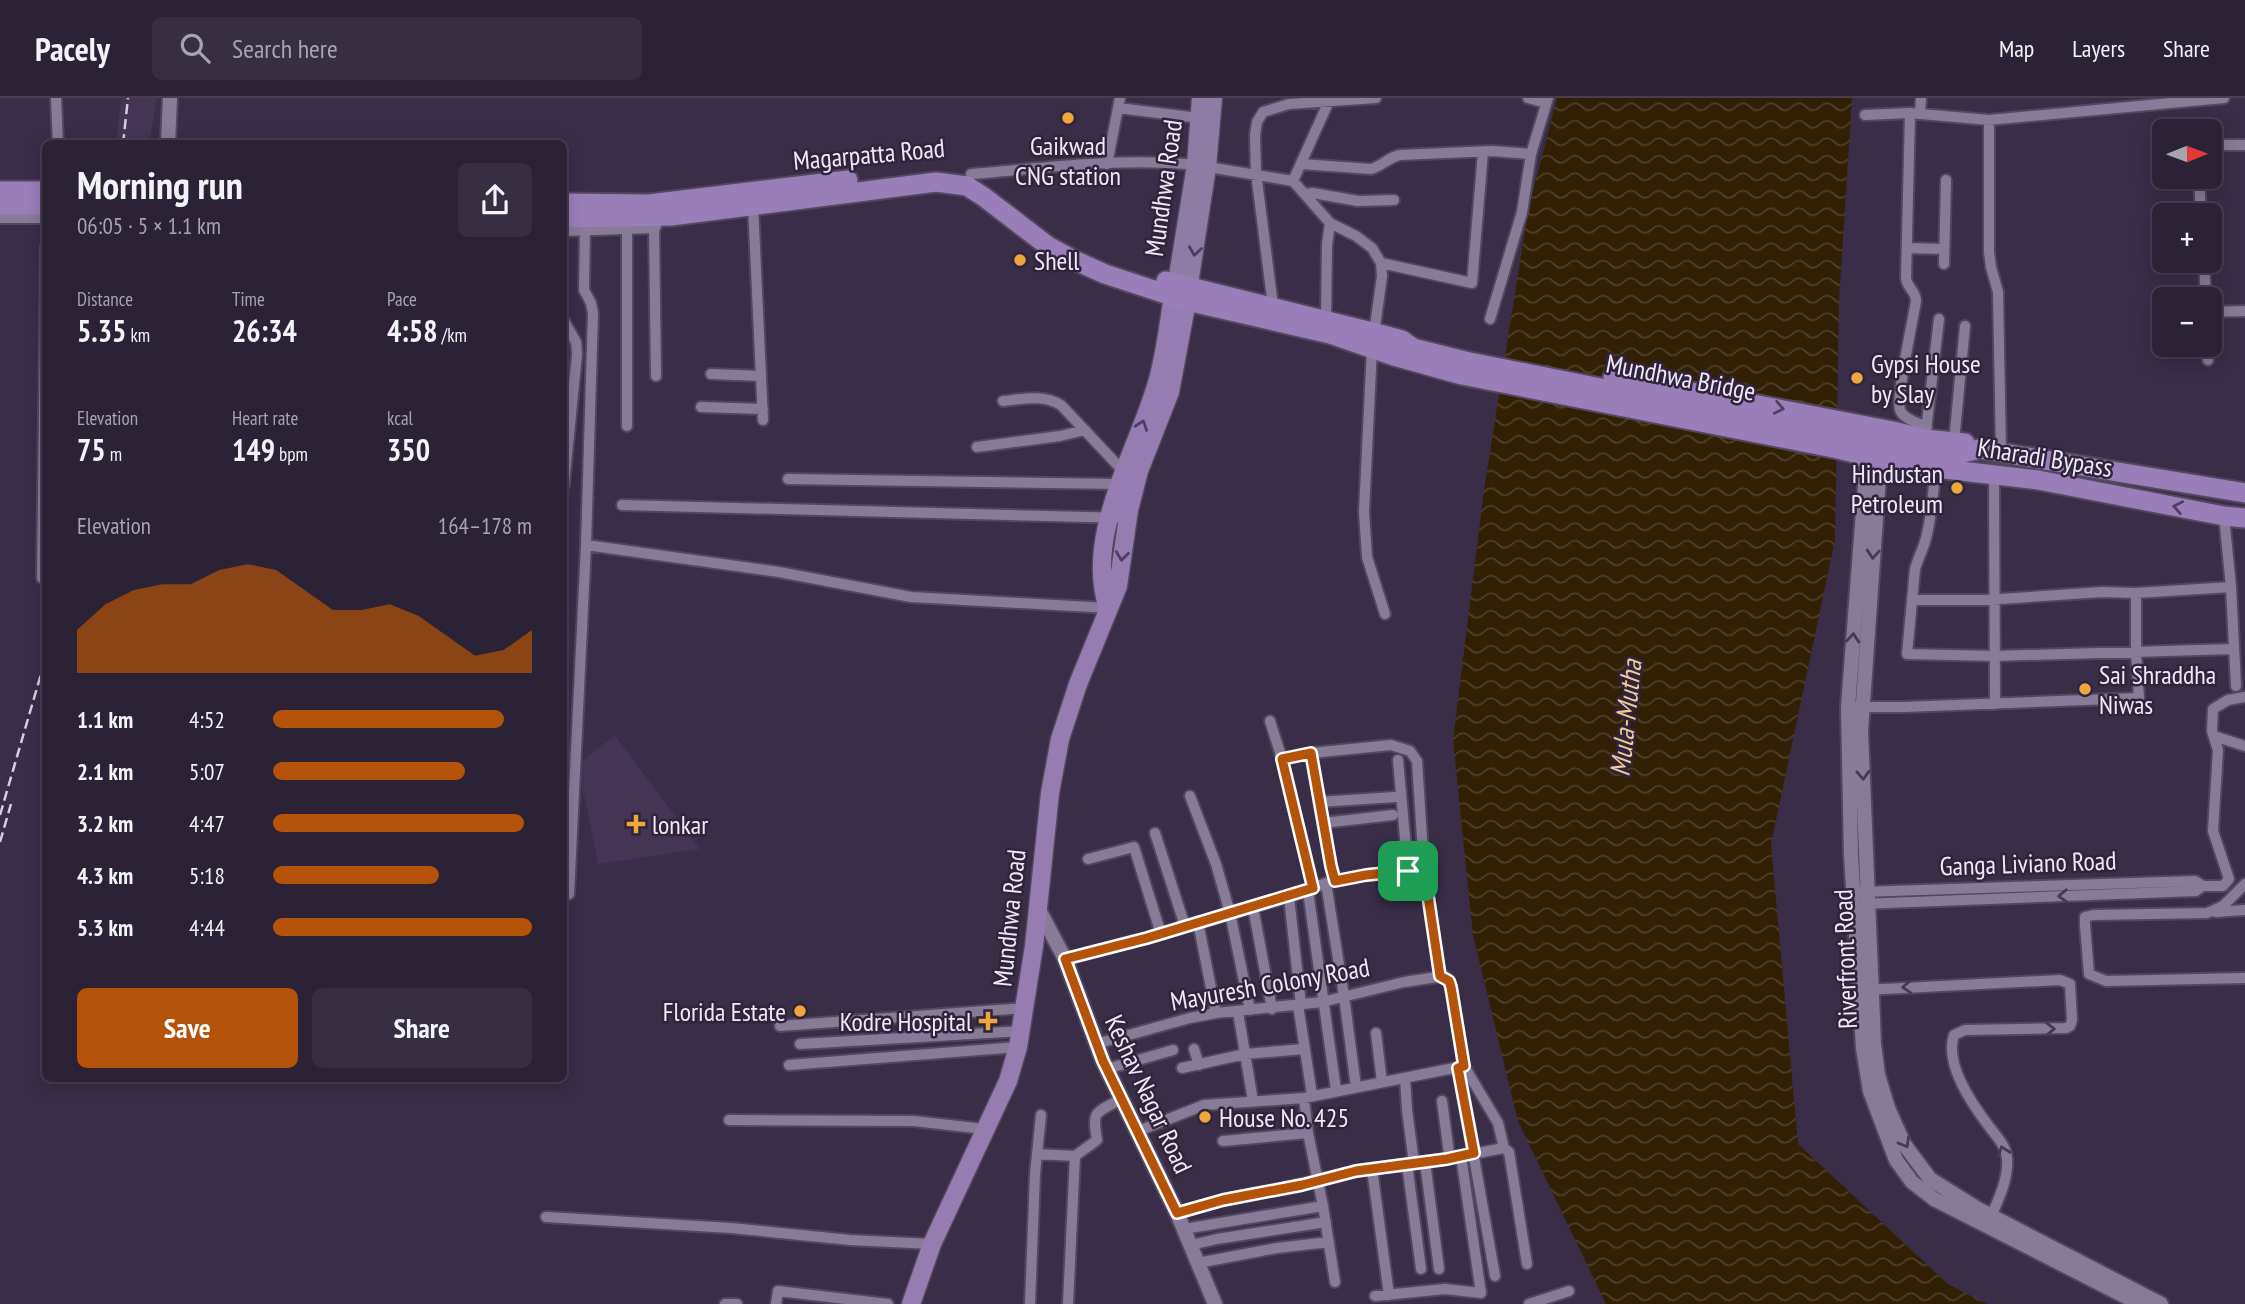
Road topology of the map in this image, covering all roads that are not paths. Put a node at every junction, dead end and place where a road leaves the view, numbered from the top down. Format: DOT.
graph roads {
  1 [pos="56,98"];
  2 [pos="170,98"];
  3 [pos="1200,98"];
  4 [pos="1214,98"];
  5 [pos="1376,98"];
  6 [pos="1528,98"];
  7 [pos="1921,98"];
  8 [pos="2224,98"];
  9 [pos="1360,99"];
  10 [pos="1329,101"];
  11 [pos="1547,101"];
  12 [pos="1119,103"];
  13 [pos="1915,113"];
  14 [pos="1865,115"];
  15 [pos="1199,118"];
  16 [pos="1989,120"];
  17 [pos="58,140"];
  18 [pos="168,140"];
  19 [pos="2222,145"];
  20 [pos="2245,145"];
  21 [pos="1483,152"];
  22 [pos="1531,154"];
  23 [pos="1107,164"];
  24 [pos="1301,164"];
  25 [pos="1201,166"];
  26 [pos="1256,173"];
  27 [pos="971,174"];
  28 [pos="1946,180"];
  29 [pos="1293,181"];
  30 [pos="0,184"];
  31 [pos="42,184"];
  32 [pos="0,191"];
  33 [pos="42,191"];
  34 [pos="567,194"];
  35 [pos="1305,194"];
  36 [pos="1394,200"];
  37 [pos="567,203"];
  38 [pos="0,205"];
  39 [pos="42,205"];
  40 [pos="753,205"];
  41 [pos="657,214"];
  42 [pos="0,216"];
  43 [pos="42,216"];
  44 [pos="567,218"];
  45 [pos="1330,223"];
  46 [pos="585,228"];
  47 [pos="627,228"];
  48 [pos="567,229"];
  49 [pos="1907,248"];
  50 [pos="1944,248"];
  51 [pos="1381,263"];
  52 [pos="1944,264"];
  53 [pos="1182,292"];
  54 [pos="1273,306"];
  55 [pos="2245,311"];
  56 [pos="2222,312"];
  57 [pos="1490,319"];
  58 [pos="1939,319"];
  59 [pos="1326,320"];
  60 [pos="567,326"];
  61 [pos="1965,326"];
  62 [pos="1374,340"];
  63 [pos="1464,367"];
  64 [pos="711,374"];
  65 [pos="656,376"];
  66 [pos="761,376"];
  67 [pos="1003,401"];
  68 [pos="701,407"];
  69 [pos="626,426"];
  70 [pos="1085,430"];
  71 [pos="1926,433"];
  72 [pos="1954,442"];
  73 [pos="977,447"];
  74 [pos="1881,449"];
  75 [pos="1979,449"];
  76 [pos="2001,452"];
  77 [pos="567,457"];
  78 [pos="1936,467"];
  79 [pos="1994,475"];
  80 [pos="788,479"];
  81 [pos="1122,479"];
  82 [pos="2245,493"];
  83 [pos="622,506"];
  84 [pos="2224,516"];
  85 [pos="1109,518"];
  86 [pos="1127,518"];
  87 [pos="2245,518"];
  88 [pos="586,545"];
  89 [pos="2231,587"];
  90 [pos="2136,593"];
  91 [pos="1912,600"];
  92 [pos="1993,600"];
  93 [pos="2245,602"];
  94 [pos="2231,603"];
  95 [pos="1108,608"];
  96 [pos="1385,614"];
  97 [pos="2233,649"];
  98 [pos="2136,652"];
  99 [pos="1994,656"];
  100 [pos="2236,687"];
  101 [pos="2245,697"];
  102 [pos="1995,704"];
  103 [pos="1855,707"];
  104 [pos="1270,721"];
  105 [pos="2214,736"];
  106 [pos="2245,746"];
  107 [pos="1311,753"];
  108 [pos="1282,759"];
  109 [pos="1398,760"];
  110 [pos="1190,796"];
  111 [pos="1395,797"];
  112 [pos="1319,803"];
  113 [pos="1393,816"];
  114 [pos="1323,824"];
  115 [pos="1155,832"];
  116 [pos="1088,859"];
  117 [pos="1424,869"];
  118 [pos="1408,871"];
  119 [pos="2229,879"];
  120 [pos="1331,882"];
  121 [pos="2245,882"];
  122 [pos="1311,890"];
  123 [pos="569,894"];
  124 [pos="1289,897"];
  125 [pos="1861,898"];
  126 [pos="1037,905"];
  127 [pos="1253,906"];
  128 [pos="2245,910"];
  129 [pos="1230,913"];
  130 [pos="2207,913"];
  131 [pos="1198,922"];
  132 [pos="1185,926"];
  133 [pos="1160,934"];
  134 [pos="1065,959"];
  135 [pos="1440,976"];
  136 [pos="2245,978"];
  137 [pos="1864,990"];
  138 [pos="1345,996"];
  139 [pos="1322,1002"];
  140 [pos="1300,1005"];
  141 [pos="1026,1008"];
  142 [pos="1272,1009"];
  143 [pos="1244,1011"];
  144 [pos="1216,1013"];
  145 [pos="780,1026"];
  146 [pos="1376,1033"];
  147 [pos="1020,1039"];
  148 [pos="800,1044"];
  149 [pos="1096,1044"];
  150 [pos="1194,1049"];
  151 [pos="1304,1049"];
  152 [pos="1173,1050"];
  153 [pos="1244,1054"];
  154 [pos="789,1065"];
  155 [pos="1199,1065"];
  156 [pos="1461,1067"];
  157 [pos="1182,1068"];
  158 [pos="1107,1069"];
  159 [pos="1405,1078"];
  160 [pos="1382,1082"];
  161 [pos="1356,1087"];
  162 [pos="1336,1090"];
  163 [pos="1308,1096"];
  164 [pos="1121,1099"];
  165 [pos="1253,1101"];
  166 [pos="1442,1101"];
  167 [pos="1041,1115"];
  168 [pos="729,1120"];
  169 [pos="984,1129"];
  170 [pos="1136,1132"];
  171 [pos="1308,1133"];
  172 [pos="1223,1141"];
  173 [pos="1504,1147"];
  174 [pos="1474,1153"];
  175 [pos="1037,1154"];
  176 [pos="1075,1156"];
  177 [pos="1457,1157"];
  178 [pos="1415,1163"];
  179 [pos="1372,1169"];
  180 [pos="1317,1180"];
  181 [pos="1323,1206"];
  182 [pos="1177,1213"];
  183 [pos="546,1217"];
  184 [pos="1989,1221"];
  185 [pos="1326,1222"];
  186 [pos="1485,1223"];
  187 [pos="1470,1225"];
  188 [pos="1184,1229"];
  189 [pos="1329,1242"];
  190 [pos="932,1244"];
  191 [pos="1191,1245"];
  192 [pos="1198,1263"];
  193 [pos="1527,1264"];
  194 [pos="1421,1269"];
  195 [pos="1439,1269"];
  196 [pos="1495,1276"];
  197 [pos="2102,1279"];
  198 [pos="1335,1282"];
  199 [pos="1569,1291"];
  200 [pos="1389,1295"];
  201 [pos="1375,1296"];
  202 [pos="1472,1298"];
  203 [pos="725,1304"];
  204 [pos="737,1304"];
  205 [pos="776,1304"];
  206 [pos="888,1304"];
  207 [pos="911,1304"];
  208 [pos="1030,1304"];
  209 [pos="1068,1304"];
  210 [pos="1215,1304"];
  211 [pos="1529,1304"];
  212 [pos="2140,1304"];
  213 [pos="2161,1304"];
  1 -- 17 [label="street"];
  2 -- 18 [label="street"];
  3 -- 15 [label="main road, Mundhwa Road"];
  4 -- 25 [label="main road, Mundhwa Road"];
  5 -- 9 [label="street"];
  6 -- 11 [label="street"];
  7 -- 13 [label="street"];
  8 -- 16 [label="street"];
  9 -- 10 [label="street"];
  10 -- 24 [label="street"];
  10 -- 26 [label="street"];
  11 -- 22 [label="street"];
  12 -- 15 [label="street"];
  12 -- 23 [label="street"];
  13 -- 14 [label="street"];
  13 -- 16 [label="street"];
  13 -- 49 [label="street"];
  15 -- 25 [label="main road, Mundhwa Road"];
  16 -- 76 [label="street"];
  19 -- 20 [label="street"];
  21 -- 22 [label="street"];
  21 -- 24 [label="street"];
  21 -- 51 [label="street"];
  22 -- 57 [label="street"];
  23 -- 25 [label="street"];
  23 -- 27 [label="street"];
  24 -- 29 [label="street"];
  25 -- 26 [label="street"];
  25 -- 53 [label="main road, Mundhwa Road"];
  26 -- 29 [label="street"];
  26 -- 54 [label="street"];
  27 -- 41 [label="highway, Magarpatta Road"];
  27 -- 53 [label="highway, Magarpatta Road"];
  28 -- 50 [label="street"];
  29 -- 35 [label="street"];
  30 -- 31 [label="street"];
  32 -- 33 [label="highway"];
  34 -- 41 [label="street"];
  35 -- 36 [label="street"];
  35 -- 45 [label="street"];
  37 -- 41 [label="highway"];
  38 -- 39 [label="highway"];
  40 -- 41 [label="highway, Magarpatta Road"];
  40 -- 53 [label="highway, Magarpatta Road"];
  40 -- 66 [label="street"];
  41 -- 44 [label="highway"];
  41 -- 47 [label="street"];
  41 -- 65 [label="street"];
  42 -- 43 [label="street"];
  45 -- 51 [label="street"];
  45 -- 59 [label="street"];
  46 -- 47 [label="street"];
  46 -- 48 [label="street"];
  46 -- 88 [label="street"];
  47 -- 69 [label="street"];
  49 -- 50 [label="street"];
  49 -- 71 [label="street"];
  50 -- 52 [label="street"];
  51 -- 62 [label="street"];
  53 -- 54 [label="highway, Magarpatta Road"];
  53 -- 62 [label="highway, Magarpatta Road"];
  81 -- 53 [label="main road, Mundhwa Road, one-way"];
  53 -- 86 [label="main road, Mundhwa Road"];
  54 -- 59 [label="highway, Magarpatta Road"];
  55 -- 56 [label="street"];
  58 -- 71 [label="street"];
  59 -- 62 [label="highway, Magarpatta Road"];
  60 -- 77 [label="street"];
  61 -- 72 [label="street"];
  62 -- 63 [label="highway"];
  62 -- 96 [label="street"];
  63 -- 74 [label="highway, Mundhwa Bridge, one-way"];
  63 -- 74 [label="highway"];
  64 -- 66 [label="street"];
  66 -- 68 [label="street"];
  67 -- 70 [label="street"];
  70 -- 73 [label="street"];
  70 -- 81 [label="street"];
  71 -- 72 [label="highway"];
  71 -- 74 [label="highway"];
  72 -- 75 [label="highway"];
  74 -- 75 [label="highway, Kharadi Bypass"];
  74 -- 78 [label="highway, Kharadi Bypass"];
  74 -- 103 [label="street, Riverfront Road"];
  75 -- 76 [label="highway, Kharadi Bypass"];
  76 -- 82 [label="highway, Kharadi Bypass"];
  78 -- 79 [label="highway, Kharadi Bypass"];
  78 -- 91 [label="street"];
  84 -- 79 [label="highway, Kharadi Bypass, one-way"];
  79 -- 92 [label="street"];
  80 -- 81 [label="street"];
  81 -- 85 [label="main road, Mundhwa Road"];
  83 -- 85 [label="street"];
  84 -- 87 [label="highway, Kharadi Bypass"];
  84 -- 89 [label="street"];
  85 -- 86 [label="street"];
  85 -- 95 [label="main road, Mundhwa Road"];
  86 -- 95 [label="main road, Mundhwa Road, one-way"];
  88 -- 95 [label="street"];
  88 -- 123 [label="street"];
  89 -- 90 [label="street"];
  89 -- 94 [label="street"];
  90 -- 92 [label="street"];
  90 -- 98 [label="street"];
  91 -- 92 [label="street"];
  91 -- 99 [label="street"];
  92 -- 99 [label="street"];
  93 -- 94 [label="street"];
  94 -- 97 [label="street"];
  95 -- 126 [label="main road, Mundhwa Road"];
  97 -- 98 [label="street"];
  97 -- 100 [label="street"];
  98 -- 99 [label="street"];
  98 -- 102 [label="street"];
  99 -- 102 [label="street"];
  101 -- 105 [label="street"];
  102 -- 103 [label="street"];
  103 -- 125 [label="street, Riverfront Road"];
  104 -- 108 [label="street"];
  105 -- 106 [label="street"];
  105 -- 119 [label="street"];
  107 -- 108 [label="street"];
  107 -- 112 [label="street"];
  107 -- 117 [label="street"];
  108 -- 122 [label="street"];
  109 -- 118 [label="street"];
  110 -- 129 [label="street"];
  111 -- 112 [label="street"];
  112 -- 114 [label="street"];
  113 -- 114 [label="street"];
  114 -- 120 [label="street"];
  115 -- 132 [label="street"];
  116 -- 133 [label="street"];
  117 -- 118 [label="street"];
  117 -- 135 [label="street"];
  118 -- 120 [label="street"];
  119 -- 121 [label="street, Ganga Liviano Road"];
  119 -- 125 [label="street, Ganga Liviano Road"];
  120 -- 122 [label="street"];
  120 -- 138 [label="street"];
  121 -- 130 [label="street"];
  122 -- 124 [label="street"];
  122 -- 139 [label="street"];
  124 -- 127 [label="street"];
  124 -- 140 [label="street"];
  125 -- 137 [label="street, Riverfront Road"];
  126 -- 134 [label="street, Keshav Nagar Road"];
  126 -- 141 [label="main road, Mundhwa Road"];
  127 -- 129 [label="street"];
  127 -- 142 [label="street"];
  128 -- 130 [label="street"];
  129 -- 131 [label="street"];
  129 -- 143 [label="street"];
  130 -- 136 [label="street"];
  131 -- 132 [label="street"];
  131 -- 144 [label="street"];
  132 -- 133 [label="street"];
  133 -- 134 [label="street"];
  134 -- 149 [label="street, Keshav Nagar Road"];
  135 -- 138 [label="street, Mayuresh Colony Road"];
  135 -- 156 [label="street"];
  137 -- 184 [label="street, Riverfront Road"];
  184 -- 137 [label="street, one-way"];
  138 -- 139 [label="street, Mayuresh Colony Road"];
  138 -- 161 [label="street"];
  139 -- 140 [label="street, Mayuresh Colony Road"];
  139 -- 162 [label="street"];
  140 -- 142 [label="street, Mayuresh Colony Road"];
  140 -- 151 [label="street"];
  141 -- 145 [label="street"];
  141 -- 147 [label="main road, Mundhwa Road"];
  142 -- 143 [label="street, Mayuresh Colony Road"];
  143 -- 144 [label="street, Mayuresh Colony Road"];
  143 -- 153 [label="street"];
  144 -- 149 [label="street, Mayuresh Colony Road"];
  146 -- 160 [label="street"];
  147 -- 148 [label="street"];
  147 -- 154 [label="street"];
  147 -- 169 [label="main road, Mundhwa Road"];
  149 -- 158 [label="street, Keshav Nagar Road"];
  150 -- 155 [label="street"];
  151 -- 153 [label="street"];
  151 -- 163 [label="street"];
  152 -- 158 [label="street"];
  153 -- 155 [label="street"];
  153 -- 165 [label="street"];
  155 -- 157 [label="street"];
  156 -- 159 [label="street"];
  156 -- 173 [label="street"];
  156 -- 174 [label="street"];
  158 -- 164 [label="street, Keshav Nagar Road"];
  159 -- 160 [label="street"];
  159 -- 178 [label="street"];
  160 -- 161 [label="street"];
  161 -- 162 [label="street"];
  162 -- 163 [label="street"];
  163 -- 165 [label="street"];
  163 -- 171 [label="street"];
  164 -- 170 [label="street, Keshav Nagar Road"];
  164 -- 176 [label="street"];
  165 -- 170 [label="street"];
  166 -- 177 [label="street"];
  167 -- 175 [label="street"];
  168 -- 169 [label="street"];
  169 -- 190 [label="main road, Mundhwa Road"];
  170 -- 182 [label="street, Keshav Nagar Road"];
  171 -- 172 [label="street"];
  171 -- 180 [label="street"];
  173 -- 174 [label="street"];
  173 -- 193 [label="street"];
  174 -- 177 [label="street"];
  174 -- 186 [label="street"];
  175 -- 176 [label="street"];
  175 -- 208 [label="street"];
  176 -- 209 [label="street"];
  177 -- 178 [label="street"];
  177 -- 187 [label="street"];
  178 -- 179 [label="street"];
  178 -- 194 [label="street"];
  178 -- 195 [label="street"];
  179 -- 180 [label="street"];
  179 -- 200 [label="street"];
  180 -- 181 [label="street"];
  180 -- 182 [label="street"];
  181 -- 185 [label="street"];
  181 -- 188 [label="street"];
  182 -- 188 [label="street, Keshav Nagar Road"];
  183 -- 190 [label="street"];
  184 -- 197 [label="street, Riverfront Road"];
  185 -- 189 [label="street"];
  185 -- 191 [label="street"];
  186 -- 187 [label="street"];
  186 -- 196 [label="street"];
  187 -- 202 [label="street"];
  188 -- 191 [label="street, Keshav Nagar Road"];
  189 -- 192 [label="street"];
  189 -- 198 [label="street"];
  190 -- 207 [label="main road, Mundhwa Road"];
  191 -- 192 [label="street, Keshav Nagar Road"];
  192 -- 210 [label="street, Keshav Nagar Road"];
  197 -- 212 [label="street, Riverfront Road"];
  197 -- 213 [label="street, Riverfront Road"];
  199 -- 211 [label="street"];
  200 -- 201 [label="street"];
  200 -- 202 [label="street"];
  203 -- 204 [label="street"];
  205 -- 206 [label="street"];
}
